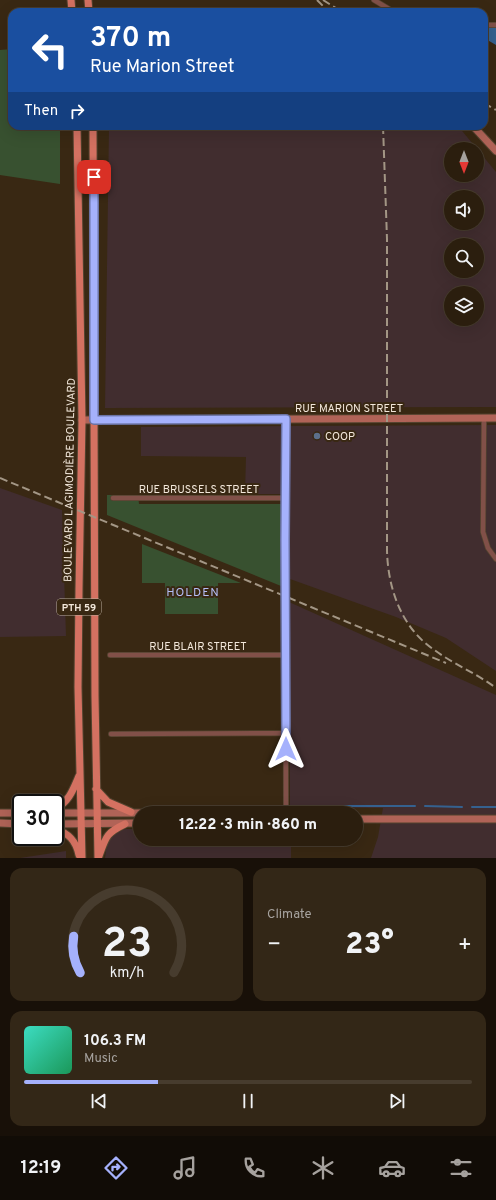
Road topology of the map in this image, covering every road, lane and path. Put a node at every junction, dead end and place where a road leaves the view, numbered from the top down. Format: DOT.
graph roads {
  1 [pos="374,0"];
  2 [pos="387,8"];
  3 [pos="77,130"];
  4 [pos="94,130"];
  5 [pos="477,130"];
  6 [pos="496,151"];
  7 [pos="484,418"];
  8 [pos="496,418"];
  9 [pos="286,419"];
  10 [pos="82,420"];
  11 [pos="94,420"];
  12 [pos="114,498"];
  13 [pos="285,498"];
  14 [pos="496,559"];
  15 [pos="286,654"];
  16 [pos="110,655"];
  17 [pos="286,733"];
  18 [pos="111,734"];
  19 [pos="80,774"];
  20 [pos="96,789"];
  21 [pos="64,803"];
  22 [pos="286,806"];
  23 [pos="97,812"];
  24 [pos="131,812"];
  25 [pos="0,813"];
  26 [pos="12,813"];
  27 [pos="64,813"];
  28 [pos="81,813"];
  29 [pos="363,819"];
  30 [pos="496,819"];
  31 [pos="0,823"];
  32 [pos="12,824"];
  33 [pos="64,824"];
  34 [pos="81,824"];
  35 [pos="97,824"];
  36 [pos="125,824"];
  37 [pos="133,824"];
  38 [pos="64,832"];
  39 [pos="81,858"];
  40 [pos="98,858"];
  1 -- 2 [label="street"];
  3 -- 10 [label="main road, BOULEVARD LAGIMODIÈRE BOULEVARD / PTH 59"];
  4 -- 11 [label="main road, BOULEVARD LAGIMODIÈRE BOULEVARD / PTH 59"];
  5 -- 6 [label="main road"];
  7 -- 8 [label="main road, RUE MARION STREET"];
  7 -- 9 [label="main road, RUE MARION STREET"];
  7 -- 14 [label="street"];
  9 -- 11 [label="main road, RUE MARION STREET"];
  9 -- 13 [label="street"];
  10 -- 11 [label="main road, RUE MARION STREET"];
  10 -- 19 [label="main road, BOULEVARD LAGIMODIÈRE BOULEVARD / PTH 59"];
  11 -- 20 [label="main road, BOULEVARD LAGIMODIÈRE BOULEVARD / PTH 59"];
  12 -- 13 [label="street, RUE BRUSSELS STREET"];
  13 -- 15 [label="street"];
  15 -- 16 [label="street, RUE BLAIR STREET"];
  15 -- 17 [label="street"];
  17 -- 18 [label="street"];
  17 -- 22 [label="street"];
  19 -- 21 [label="main road"];
  19 -- 28 [label="main road, BOULEVARD LAGIMODIÈRE BOULEVARD / PTH 59"];
  20 -- 23 [label="main road, BOULEVARD LAGIMODIÈRE BOULEVARD / PTH 59"];
  20 -- 24 [label="main road"];
  23 -- 24 [label="main road"];
  23 -- 28 [label="main road"];
  23 -- 35 [label="main road, BOULEVARD LAGIMODIÈRE BOULEVARD / PTH 59"];
  25 -- 26 [label="main road"];
  27 -- 28 [label="main road"];
  28 -- 34 [label="main road, BOULEVARD LAGIMODIÈRE BOULEVARD / PTH 59"];
  29 -- 30 [label="main road"];
  31 -- 32 [label="main road"];
  33 -- 34 [label="main road"];
  34 -- 35 [label="main road"];
  34 -- 39 [label="main road, BOULEVARD LAGIMODIÈRE BOULEVARD / PTH 59"];
  35 -- 36 [label="main road"];
  35 -- 40 [label="main road, BOULEVARD LAGIMODIÈRE BOULEVARD / PTH 59"];
  36 -- 37 [label="main road"];
  36 -- 40 [label="main road"];
  38 -- 39 [label="main road"];
}
